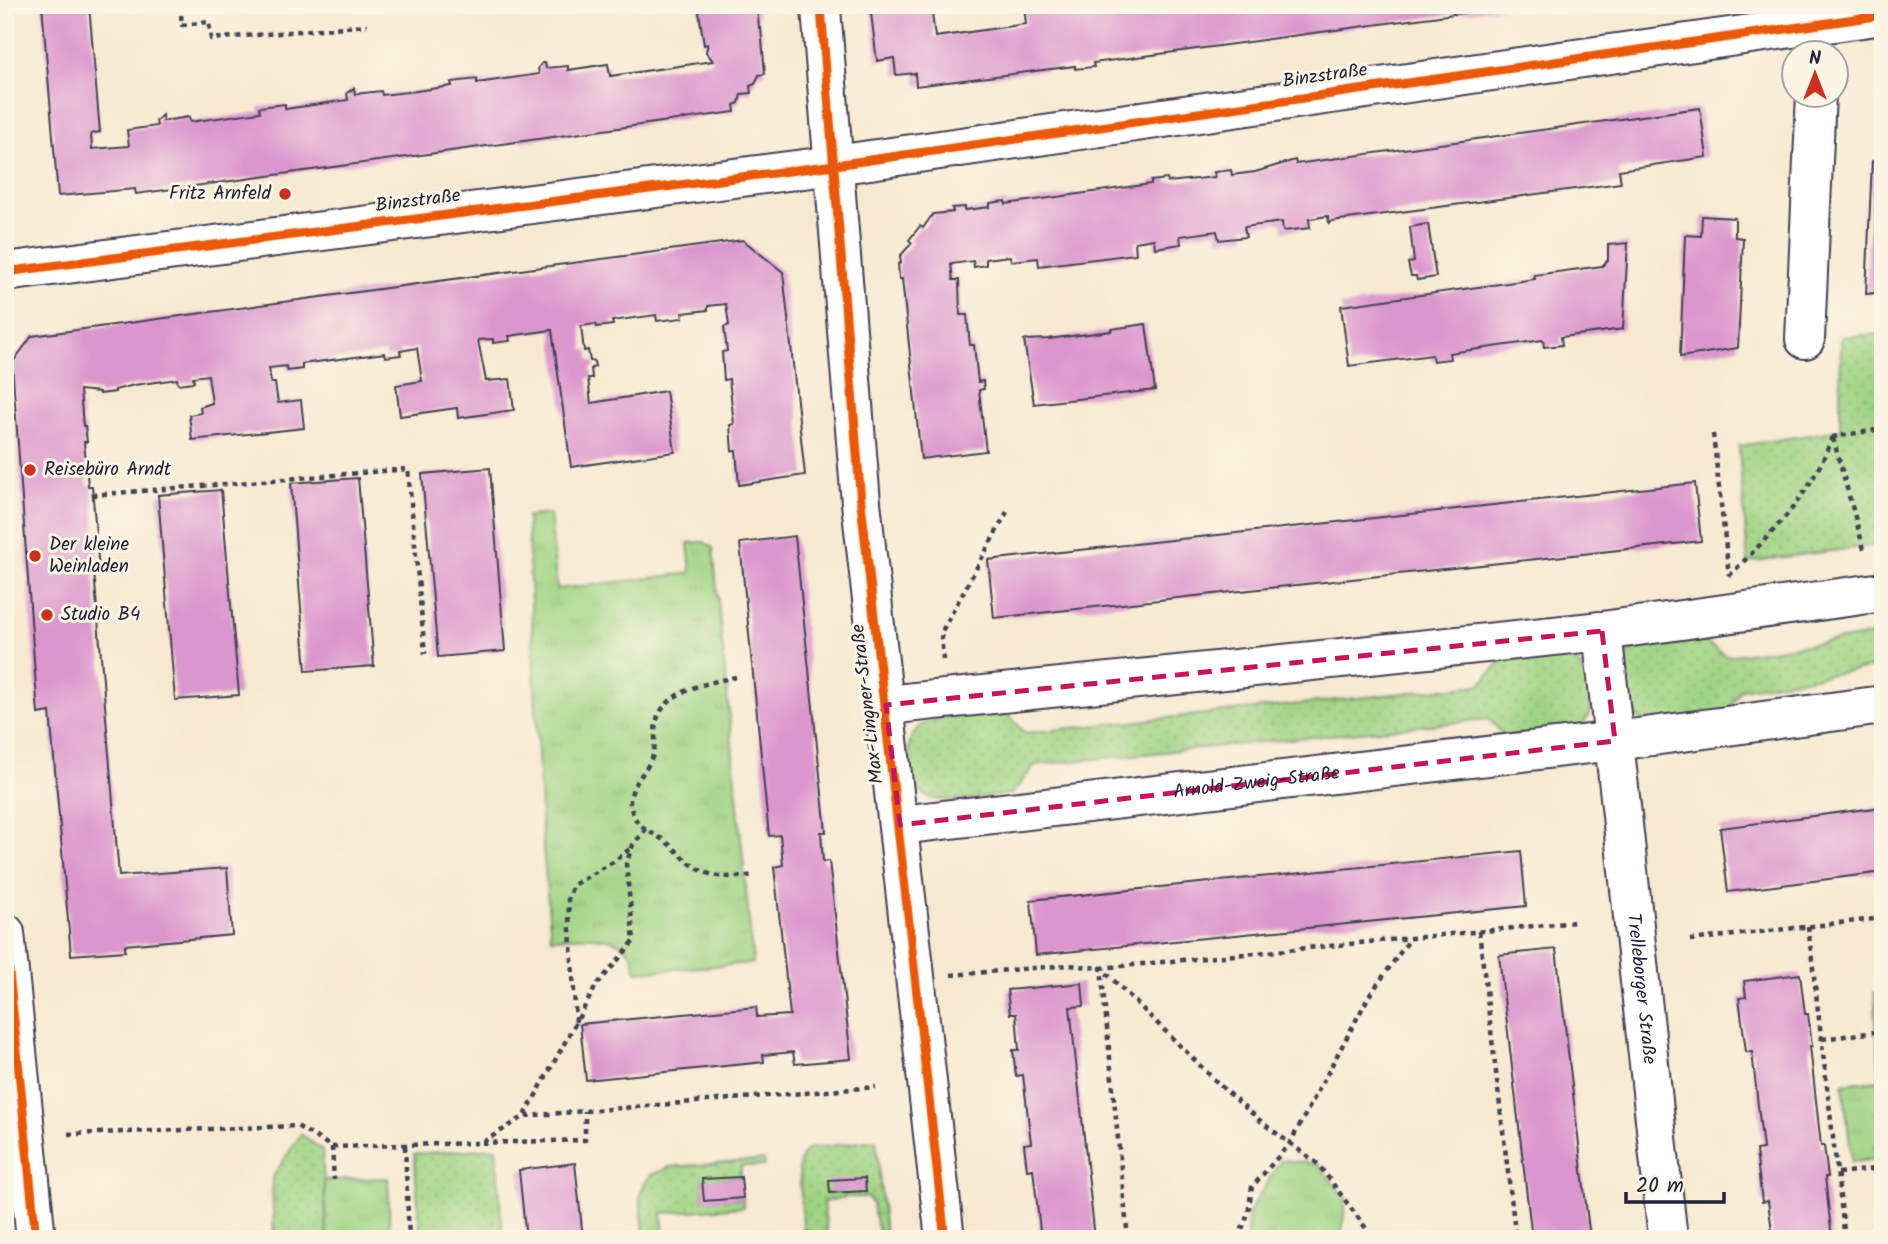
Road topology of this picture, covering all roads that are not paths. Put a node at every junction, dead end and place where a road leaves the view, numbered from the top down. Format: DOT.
graph roads {
  1 [pos="821,9"];
  2 [pos="1883,15"];
  3 [pos="1820,27"];
  4 [pos="1815,108"];
  5 [pos="835,165"];
  6 [pos="5,272"];
  7 [pos="1805,338"];
  8 [pos="1883,592"];
  9 [pos="1602,631"];
  10 [pos="886,705"];
  11 [pos="1883,705"];
  12 [pos="1615,741"];
  13 [pos="900,825"];
  14 [pos="5,933"];
  15 [pos="37,1239"];
  16 [pos="945,1239"];
  17 [pos="1668,1239"];
  1 -- 5 [label="street"];
  2 -- 3 [label="street, Binzstraße"];
  3 -- 5 [label="street, Binzstraße"];
  4 -- 7 [label="street"];
  5 -- 6 [label="street, Binzstraße"];
  5 -- 10 [label="street, Max-Lingner-Straße"];
  8 -- 9 [label="street"];
  9 -- 10 [label="street"];
  9 -- 12 [label="street"];
  10 -- 13 [label="street, Max-Lingner-Straße"];
  11 -- 12 [label="street, Arnold-Zweig-Straße"];
  12 -- 13 [label="street, Arnold-Zweig-Straße"];
  12 -- 17 [label="street, Trelleborger Straße"];
  13 -- 16 [label="street, Max-Lingner-Straße"];
  14 -- 15 [label="street"];
}
